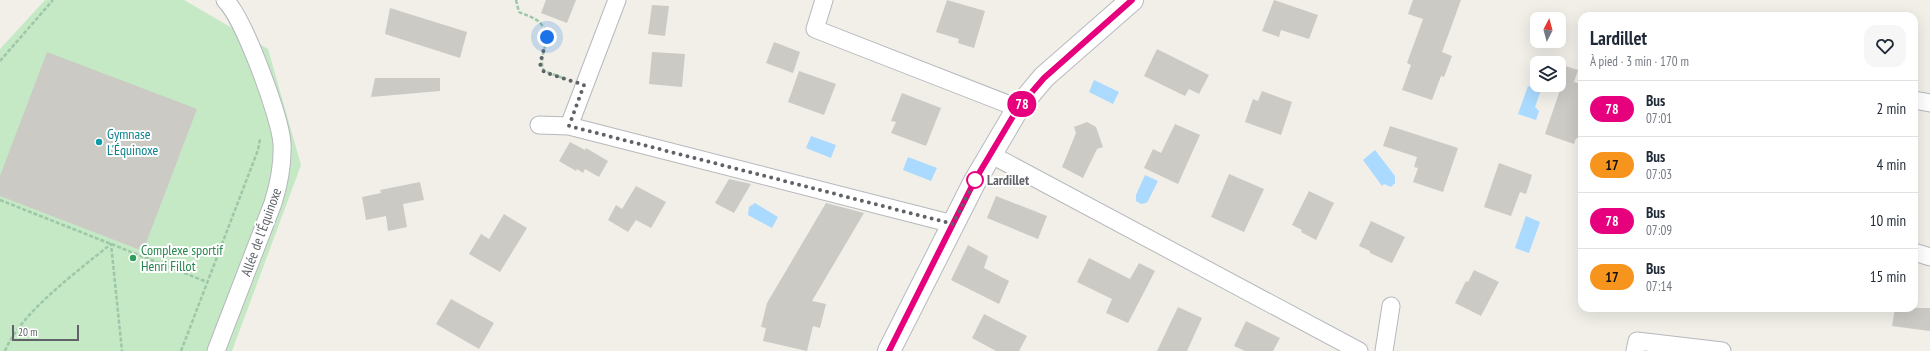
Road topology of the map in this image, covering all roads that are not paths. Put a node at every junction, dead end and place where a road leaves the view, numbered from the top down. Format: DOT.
graph roads {
  1 [pos="226,0"];
  2 [pos="617,0"];
  3 [pos="824,0"];
  4 [pos="1132,0"];
  5 [pos="1918,101"];
  6 [pos="1930,103"];
  7 [pos="1018,108"];
  8 [pos="539,125"];
  9 [pos="569,126"];
  10 [pos="990,154"];
  11 [pos="953,224"];
  12 [pos="1918,253"];
  13 [pos="1930,257"];
  14 [pos="1391,306"];
  15 [pos="216,351"];
  16 [pos="889,351"];
  17 [pos="1359,351"];
  18 [pos="1384,351"];
  19 [pos="1635,351"];
  20 [pos="1722,351"];
  1 -- 15 [label="street, Allée de l'Équinoxe"];
  2 -- 9 [label="street"];
  3 -- 7 [label="street"];
  4 -- 7 [label="street"];
  5 -- 6 [label="street"];
  7 -- 10 [label="street"];
  8 -- 9 [label="street"];
  9 -- 11 [label="street"];
  10 -- 11 [label="street"];
  10 -- 17 [label="street"];
  11 -- 16 [label="street"];
  12 -- 13 [label="street"];
  14 -- 18 [label="street"];
  19 -- 20 [label="street"];
}
